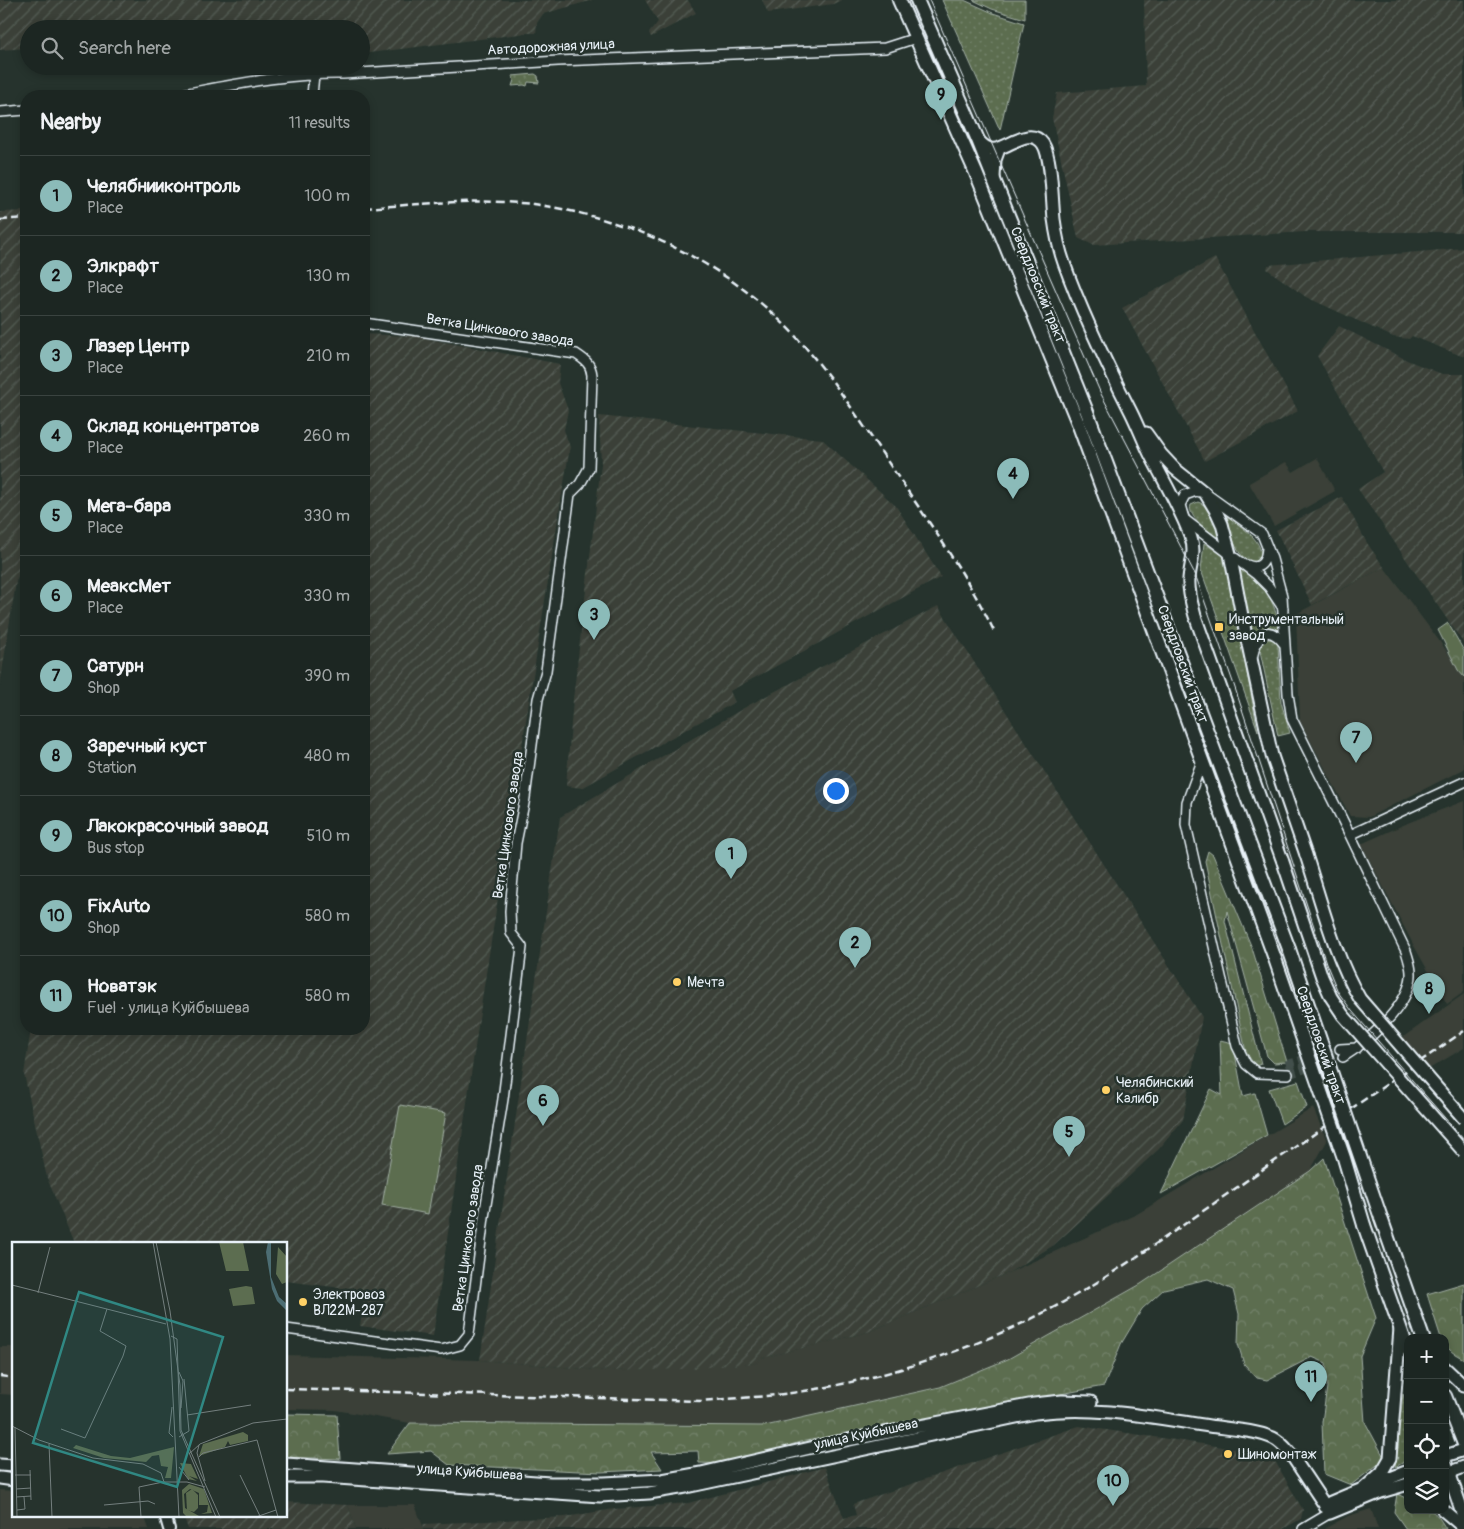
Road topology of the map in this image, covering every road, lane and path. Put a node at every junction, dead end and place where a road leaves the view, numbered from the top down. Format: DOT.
graph roads {
  1 [pos="899,0"];
  2 [pos="917,0"];
  3 [pos="931,32"];
  4 [pos="916,38"];
  5 [pos="370,72"];
  6 [pos="306,75"];
  7 [pos="314,75"];
  8 [pos="204,90"];
  9 [pos="313,90"];
  10 [pos="20,110"];
  11 [pos="0,112"];
  12 [pos="978,140"];
  13 [pos="999,148"];
  14 [pos="994,178"];
  15 [pos="370,324"];
  16 [pos="1130,411"];
  17 [pos="1205,493"];
  18 [pos="1184,519"];
  19 [pos="1267,545"];
  20 [pos="1230,554"];
  21 [pos="1240,562"];
  22 [pos="1283,608"];
  23 [pos="1286,645"];
  24 [pos="1252,661"];
  25 [pos="1202,761"];
  26 [pos="1464,782"];
  27 [pos="1350,835"];
  28 [pos="1342,1053"];
  29 [pos="1287,1069"];
  30 [pos="1464,1118"];
  31 [pos="1464,1152"];
  32 [pos="1400,1326"];
  33 [pos="288,1329"];
  34 [pos="1422,1334"];
  35 [pos="1404,1338"];
  36 [pos="1449,1372"];
  37 [pos="1464,1386"];
  38 [pos="1449,1406"];
  39 [pos="1464,1444"];
  40 [pos="1464,1450"];
  41 [pos="1449,1455"];
  42 [pos="288,1464"];
  43 [pos="1464,1467"];
  44 [pos="1449,1469"];
  45 [pos="1404,1473"];
  46 [pos="288,1477"];
  47 [pos="1449,1477"];
  48 [pos="1404,1485"];
  49 [pos="549,1488"];
  50 [pos="1362,1490"];
  51 [pos="1404,1491"];
  52 [pos="1382,1492"];
  53 [pos="1330,1508"];
  54 [pos="1448,1514"];
  55 [pos="165,1516"];
  56 [pos="1464,1517"];
  57 [pos="1306,1527"];
  58 [pos="1464,1528"];
  59 [pos="169,1529"];
  1 -- 4 [label="main road, Свердловский тракт"];
  2 -- 3 [label="main road, Свердловский тракт"];
  3 -- 4 [label="main road, Автодорожная улица"];
  3 -- 12 [label="main road, Свердловский тракт"];
  4 -- 5 [label="street, Автодорожная улица"];
  4 -- 25 [label="main road, Свердловский тракт"];
  6 -- 8 [label="street, Автодорожная улица"];
  7 -- 9 [label="street"];
  10 -- 11 [label="street"];
  12 -- 13 [label="main road"];
  12 -- 14 [label="main road, Свердловский тракт"];
  13 -- 14 [label="main road"];
  13 -- 16 [label="main road"];
  14 -- 34 [label="main road, Свердловский тракт, bridge"];
  15 -- 33 [label="street, Ветка Цинкового завода"];
  16 -- 17 [label="main road"];
  16 -- 18 [label="main road"];
  17 -- 18 [label="street"];
  17 -- 19 [label="street"];
  17 -- 20 [label="main road"];
  18 -- 20 [label="street"];
  18 -- 31 [label="main road, bridge"];
  19 -- 21 [label="street"];
  19 -- 22 [label="street"];
  20 -- 21 [label="street"];
  20 -- 24 [label="main road"];
  21 -- 22 [label="street"];
  22 -- 23 [label="street"];
  23 -- 24 [label="street"];
  23 -- 27 [label="street"];
  24 -- 30 [label="main road, bridge"];
  25 -- 29 [label="street"];
  25 -- 32 [label="main road, Свердловский тракт, bridge"];
  26 -- 27 [label="street"];
  27 -- 28 [label="street"];
  32 -- 35 [label="main road, Свердловский тракт"];
  32 -- 50 [label="main road"];
  36 -- 37 [label="main road"];
  38 -- 39 [label="main road"];
  40 -- 41 [label="main road"];
  42 -- 49 [label="main road, улица Куйбышева"];
  43 -- 44 [label="main road"];
  45 -- 50 [label="main road"];
  46 -- 49 [label="main road, улица Куйбышева"];
  47 -- 56 [label="main road"];
  48 -- 52 [label="main road"];
  49 -- 53 [label="main road, улица Куйбышева"];
  50 -- 53 [label="main road"];
  51 -- 52 [label="main road"];
  52 -- 53 [label="main road"];
  53 -- 57 [label="street"];
  54 -- 58 [label="main road"];
  55 -- 59 [label="street"];
}
